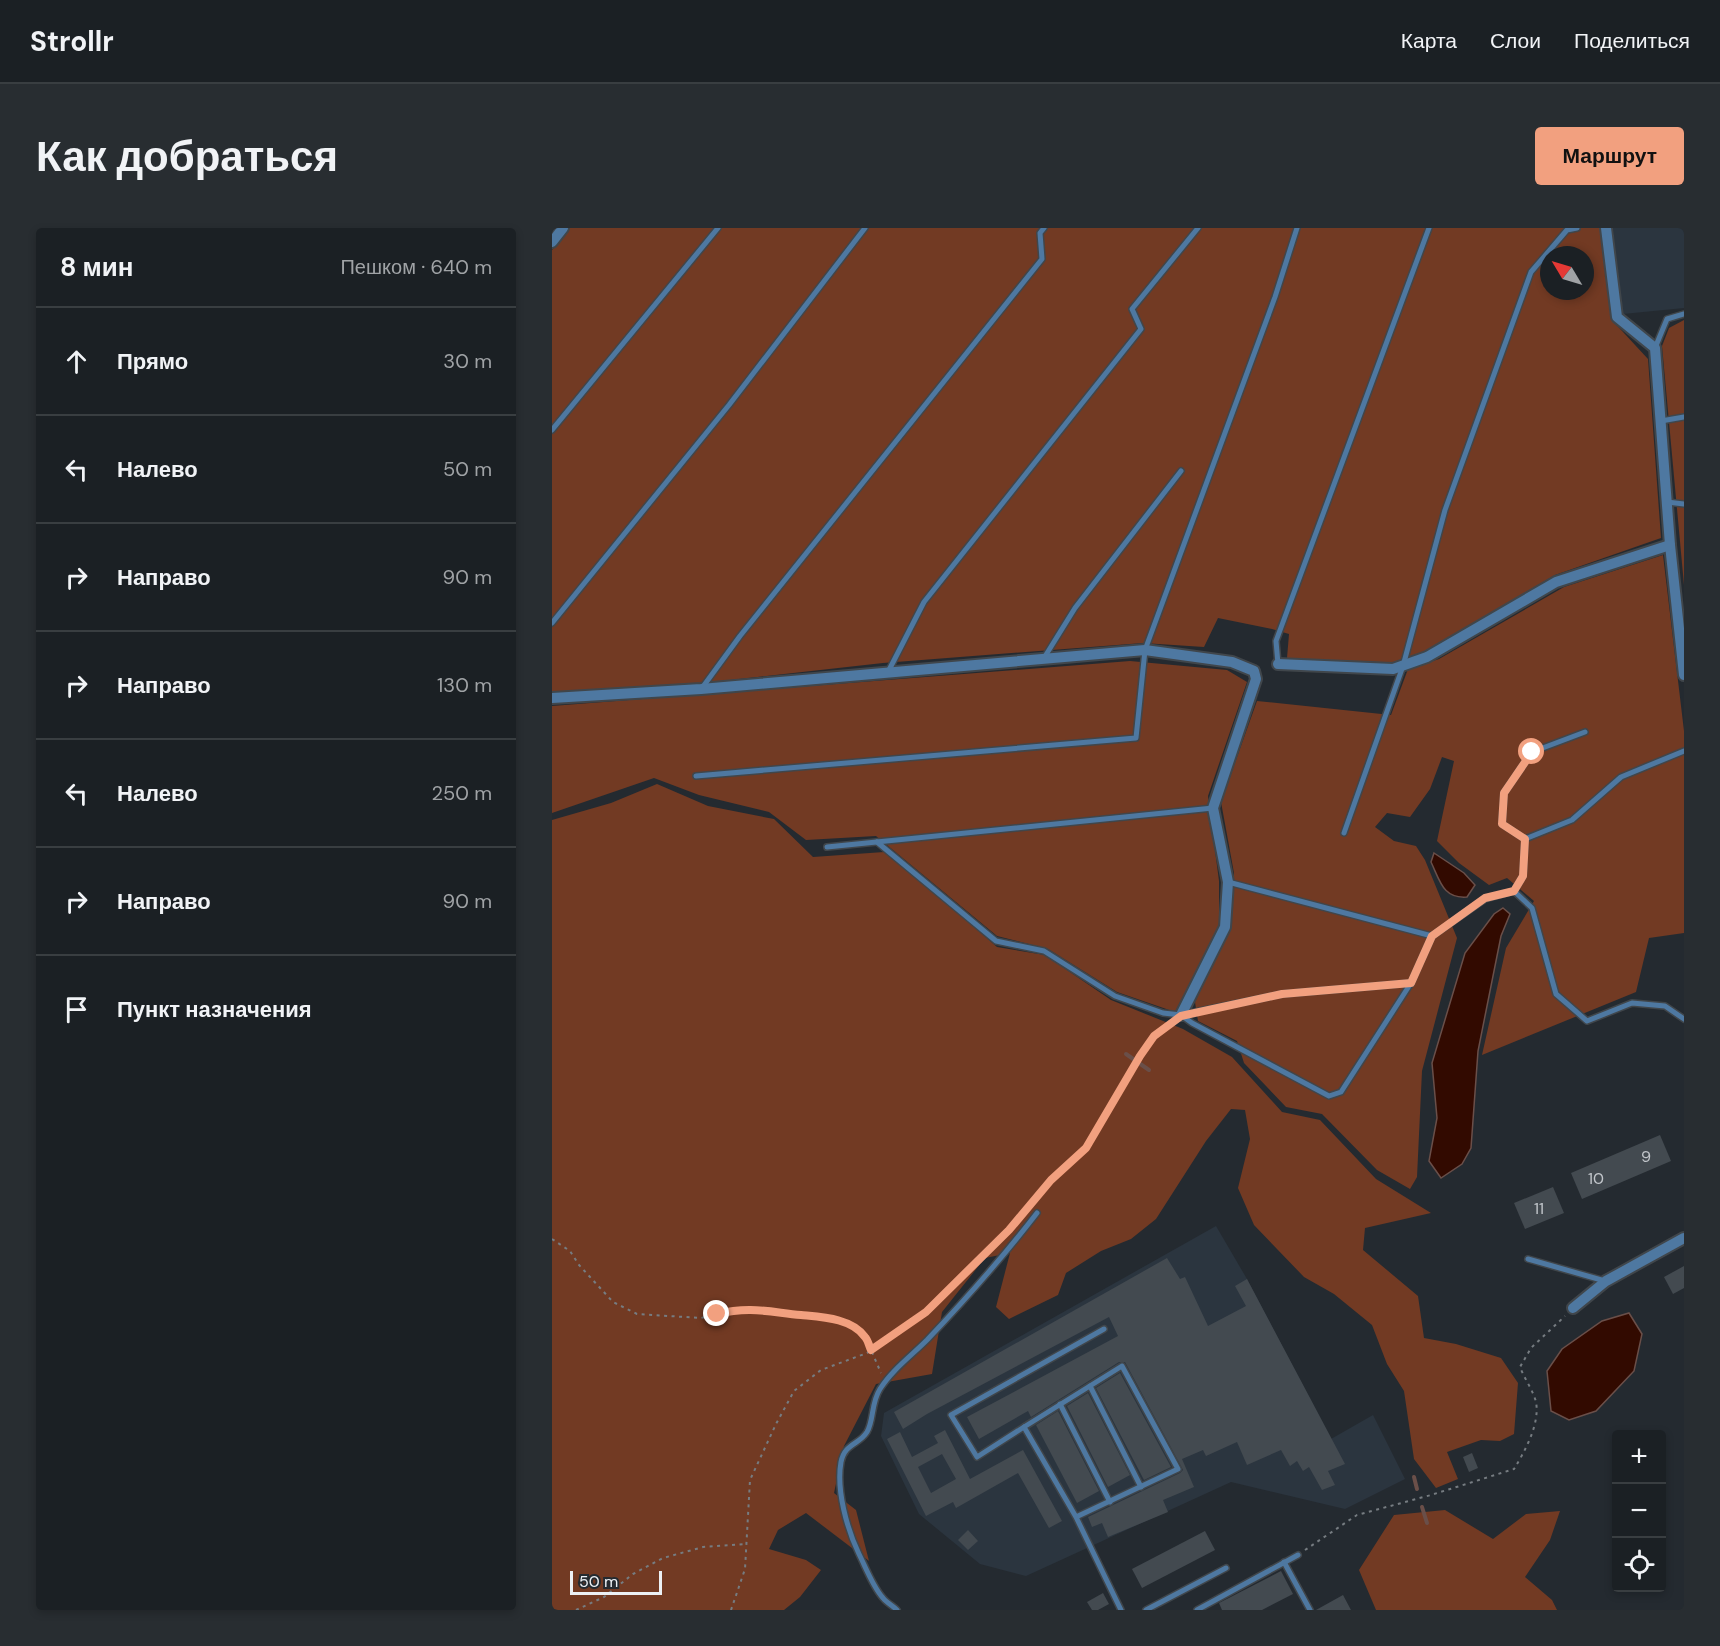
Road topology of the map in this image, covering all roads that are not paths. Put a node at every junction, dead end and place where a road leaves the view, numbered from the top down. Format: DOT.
graph roads {
  1 [pos="563,228"];
  2 [pos="718,228"];
  3 [pos="865,228"];
  4 [pos="1044,228"];
  5 [pos="1198,228"];
  6 [pos="1297,228"];
  7 [pos="1429,228"];
  8 [pos="1577,228"];
  9 [pos="1606,228"];
  10 [pos="552,242"];
  11 [pos="1684,315"];
  12 [pos="1655,348"];
  13 [pos="1684,417"];
  14 [pos="1661,421"];
  15 [pos="552,430"];
  16 [pos="1181,471"];
  17 [pos="1667,502"];
  18 [pos="1684,504"];
  19 [pos="1670,545"];
  20 [pos="552,623"];
  21 [pos="1145,650"];
  22 [pos="1683,651"];
  23 [pos="1044,658"];
  24 [pos="1278,664"];
  25 [pos="1403,666"];
  26 [pos="888,672"];
  27 [pos="1684,675"];
  28 [pos="701,690"];
  29 [pos="552,698"];
  30 [pos="1585,732"];
  31 [pos="1684,751"];
  32 [pos="696,776"];
  33 [pos="1213,808"];
  34 [pos="1344,833"];
  35 [pos="1525,839"];
  36 [pos="877,842"];
  37 [pos="827,847"];
  38 [pos="1228,882"];
  39 [pos="1514,891"];
  40 [pos="1432,936"];
  41 [pos="1411,983"];
  42 [pos="1181,1016"];
  43 [pos="1684,1020"];
  44 [pos="1037,1214"];
  45 [pos="1684,1238"];
  46 [pos="1528,1260"];
  47 [pos="1606,1281"];
  48 [pos="1573,1308"];
  49 [pos="1104,1329"];
  50 [pos="1090,1386"];
  51 [pos="1060,1404"];
  52 [pos="1024,1427"];
  53 [pos="1141,1487"];
  54 [pos="1110,1502"];
  55 [pos="1076,1517"];
  56 [pos="1298,1555"];
  57 [pos="1284,1562"];
  58 [pos="1226,1568"];
  59 [pos="897,1610"];
  60 [pos="1121,1610"];
  61 [pos="1146,1610"];
  62 [pos="1197,1610"];
  63 [pos="1310,1610"];
  1 -- 10 [label="street"];
  2 -- 15 [label="lane"];
  3 -- 20 [label="lane"];
  4 -- 28 [label="lane"];
  5 -- 26 [label="lane"];
  6 -- 21 [label="lane"];
  7 -- 24 [label="lane"];
  8 -- 25 [label="lane"];
  9 -- 12 [label="street"];
  11 -- 12 [label="lane"];
  12 -- 14 [label="street"];
  13 -- 14 [label="lane"];
  14 -- 17 [label="street"];
  16 -- 23 [label="lane"];
  17 -- 18 [label="lane"];
  17 -- 19 [label="street"];
  19 -- 22 [label="street"];
  19 -- 25 [label="street"];
  21 -- 23 [label="street"];
  21 -- 32 [label="lane"];
  21 -- 33 [label="street"];
  22 -- 27 [label="street"];
  23 -- 26 [label="street"];
  24 -- 25 [label="street"];
  25 -- 34 [label="lane"];
  26 -- 28 [label="street"];
  28 -- 29 [label="street"];
  30 -- 35 [label="lane"];
  31 -- 35 [label="lane"];
  33 -- 36 [label="lane"];
  33 -- 38 [label="street"];
  35 -- 39 [label="lane"];
  36 -- 37 [label="lane"];
  36 -- 42 [label="lane"];
  38 -- 40 [label="lane"];
  38 -- 42 [label="street"];
  39 -- 40 [label="lane"];
  39 -- 43 [label="lane"];
  40 -- 41 [label="lane"];
  41 -- 42 [label="lane"];
  41 -- 42 [label="lane"];
  44 -- 59 [label="lane"];
  45 -- 47 [label="street"];
  46 -- 47 [label="lane"];
  47 -- 48 [label="street"];
  49 -- 52 [label="lane"];
  50 -- 51 [label="lane"];
  50 -- 53 [label="lane"];
  50 -- 53 [label="lane"];
  51 -- 52 [label="lane"];
  51 -- 54 [label="lane"];
  52 -- 55 [label="lane"];
  53 -- 54 [label="lane"];
  54 -- 55 [label="lane"];
  55 -- 60 [label="lane"];
  56 -- 57 [label="lane"];
  57 -- 62 [label="lane"];
  57 -- 63 [label="lane"];
  58 -- 61 [label="lane"];
}
